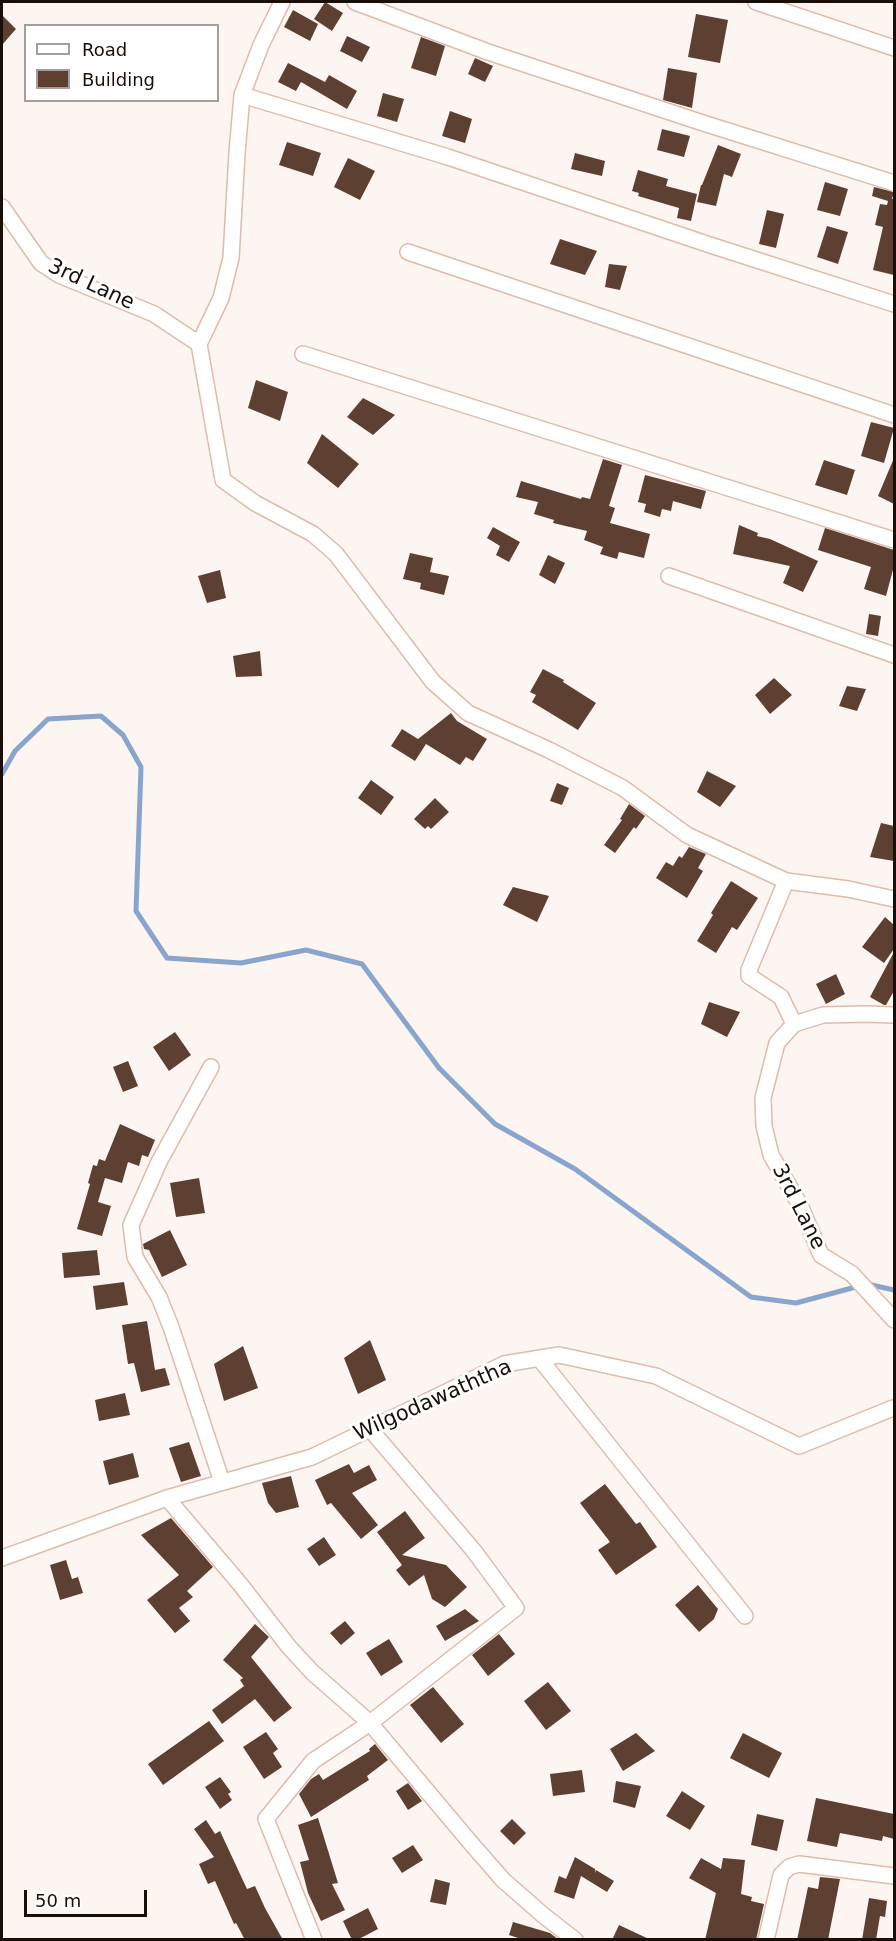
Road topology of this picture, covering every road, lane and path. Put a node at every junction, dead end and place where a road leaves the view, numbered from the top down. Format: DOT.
graph roads {
  1 [pos="282,2"];
  2 [pos="355,2"];
  3 [pos="756,2"];
  4 [pos="894,48"];
  5 [pos="242,95"];
  6 [pos="894,183"];
  7 [pos="2,207"];
  8 [pos="408,252"];
  9 [pos="894,304"];
  10 [pos="199,344"];
  11 [pos="303,354"];
  12 [pos="894,415"];
  13 [pos="894,540"];
  14 [pos="669,576"];
  15 [pos="894,655"];
  16 [pos="786,881"];
  17 [pos="894,899"];
  18 [pos="894,1016"];
  19 [pos="794,1024"];
  20 [pos="212,1067"];
  21 [pos="894,1320"];
  22 [pos="539,1358"];
  23 [pos="894,1407"];
  24 [pos="370,1429"];
  25 [pos="222,1482"];
  26 [pos="167,1498"];
  27 [pos="2,1558"];
  28 [pos="746,1616"];
  29 [pos="370,1723"];
  30 [pos="894,1876"];
  31 [pos="314,1940"];
  32 [pos="575,1940"];
  33 [pos="766,1940"];
  1 -- 5 [label="street"];
  2 -- 6 [label="street"];
  3 -- 4 [label="street"];
  5 -- 9 [label="street"];
  5 -- 10 [label="street"];
  7 -- 10 [label="street, 3rd Lane"];
  8 -- 12 [label="street"];
  10 -- 16 [label="street"];
  11 -- 13 [label="street"];
  14 -- 15 [label="street"];
  16 -- 17 [label="street"];
  16 -- 19 [label="street"];
  18 -- 19 [label="street"];
  19 -- 21 [label="street, 3rd Lane"];
  20 -- 25 [label="street"];
  22 -- 23 [label="street, Wilgodawaththa"];
  22 -- 24 [label="street, Wilgodawaththa"];
  22 -- 28 [label="street"];
  24 -- 25 [label="street, Wilgodawaththa"];
  24 -- 29 [label="street"];
  25 -- 26 [label="street, Wilgodawaththa"];
  26 -- 27 [label="street, Wilgodawaththa"];
  26 -- 29 [label="street"];
  29 -- 31 [label="street"];
  29 -- 32 [label="street"];
  30 -- 33 [label="street"];
}
